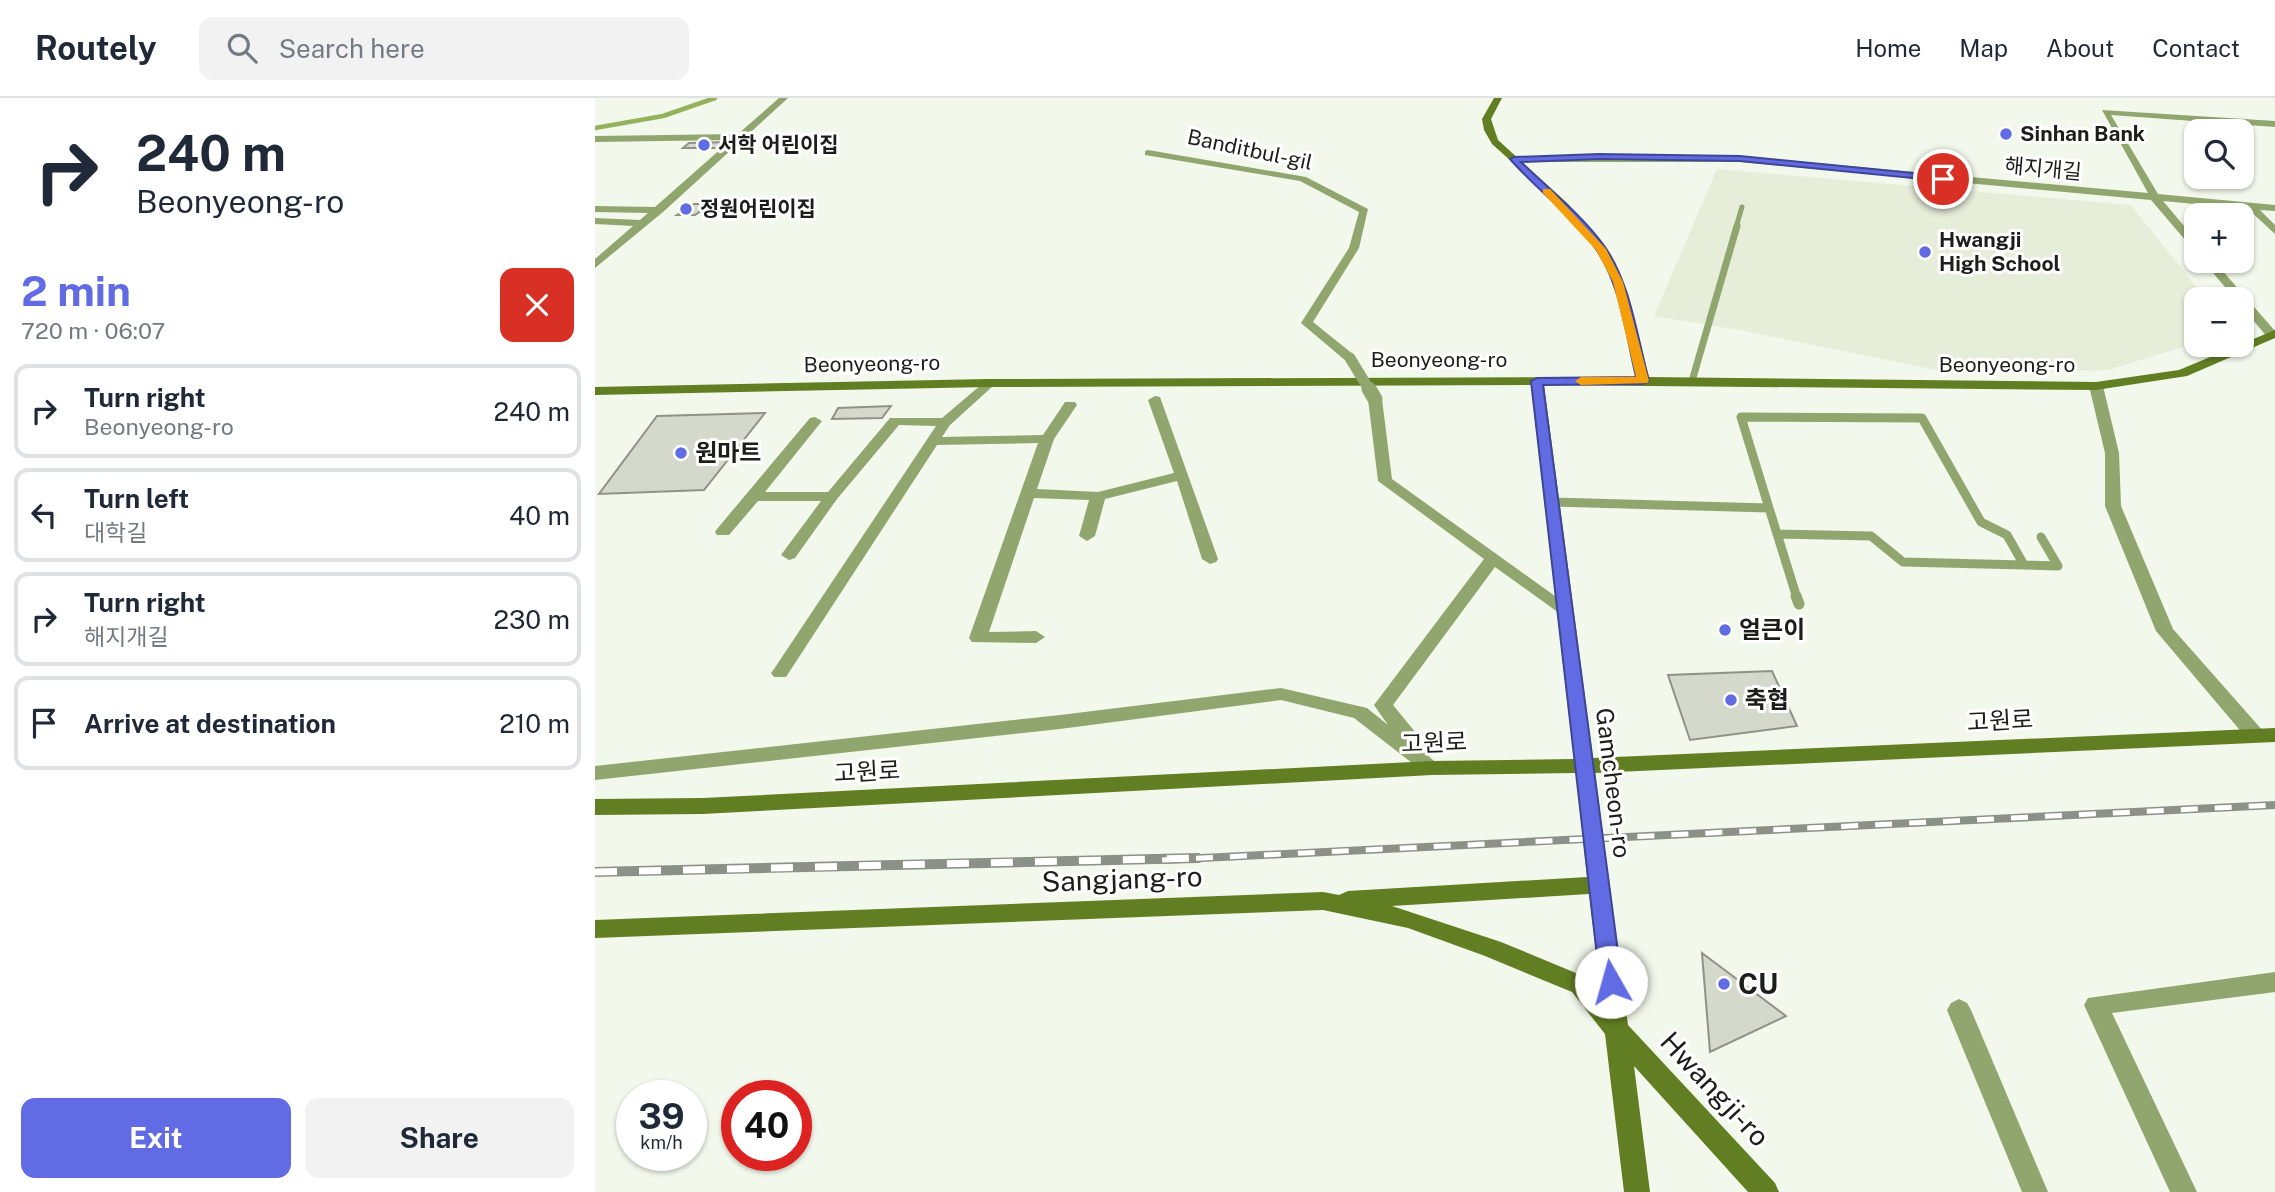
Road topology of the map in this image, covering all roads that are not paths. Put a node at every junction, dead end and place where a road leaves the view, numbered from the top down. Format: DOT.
graph roads {
  1 [pos="784,98"];
  2 [pos="1498,98"];
  3 [pos="2275,124"];
  4 [pos="740,137"];
  5 [pos="595,139"];
  6 [pos="1148,153"];
  7 [pos="1514,159"];
  8 [pos="2156,199"];
  9 [pos="2219,203"];
  10 [pos="2254,205"];
  11 [pos="1742,207"];
  12 [pos="2275,208"];
  13 [pos="595,209"];
  14 [pos="2254,209"];
  15 [pos="659,210"];
  16 [pos="595,221"];
  17 [pos="645,223"];
  18 [pos="2275,231"];
  19 [pos="2184,232"];
  20 [pos="595,251"];
  21 [pos="614,251"];
  22 [pos="595,265"];
  23 [pos="2218,273"];
  24 [pos="2230,287"];
  25 [pos="2254,314"];
  26 [pos="2273,334"];
  27 [pos="1537,381"];
  28 [pos="1643,381"];
  29 [pos="1692,381"];
  30 [pos="988,383"];
  31 [pos="2096,386"];
  32 [pos="595,391"];
  33 [pos="1155,400"];
  34 [pos="1070,405"];
  35 [pos="815,421"];
  36 [pos="945,422"];
  37 [pos="1048,439"];
  38 [pos="933,441"];
  39 [pos="1182,475"];
  40 [pos="1028,493"];
  41 [pos="832,496"];
  42 [pos="1098,496"];
  43 [pos="754,497"];
  44 [pos="1552,502"];
  45 [pos="1769,508"];
  46 [pos="723,532"];
  47 [pos="1777,534"];
  48 [pos="1087,536"];
  49 [pos="2041,537"];
  50 [pos="789,555"];
  51 [pos="1210,559"];
  52 [pos="1492,560"];
  53 [pos="2024,565"];
  54 [pos="1799,604"];
  55 [pos="1565,609"];
  56 [pos="1035,637"];
  57 [pos="780,673"];
  58 [pos="2265,735"];
  59 [pos="1584,766"];
  60 [pos="1432,768"];
  61 [pos="595,773"];
  62 [pos="595,807"];
  63 [pos="1599,885"];
  64 [pos="1323,901"];
  65 [pos="595,929"];
  66 [pos="2275,982"];
  67 [pos="1959,1010"];
  68 [pos="1617,1030"];
  69 [pos="1637,1192"];
  70 [pos="1766,1192"];
  71 [pos="2035,1192"];
  72 [pos="2184,1192"];
  1 -- 4 [label="street"];
  2 -- 7 [label="street"];
  3 -- 8 [label="street"];
  4 -- 5 [label="street"];
  4 -- 15 [label="street"];
  6 -- 52 [label="street, Banditbul-gil, bridge"];
  7 -- 8 [label="street, 해지개길"];
  7 -- 28 [label="street"];
  8 -- 9 [label="street, 해지개길"];
  8 -- 19 [label="street"];
  10 -- 12 [label="street, 해지개길"];
  11 -- 29 [label="lane"];
  13 -- 15 [label="street"];
  14 -- 18 [label="street"];
  15 -- 17 [label="street"];
  16 -- 17 [label="street"];
  17 -- 21 [label="street"];
  20 -- 21 [label="street"];
  21 -- 22 [label="street"];
  23 -- 24 [label="street"];
  25 -- 26 [label="street"];
  26 -- 31 [label="street, Beonyeong-ro"];
  27 -- 28 [label="street, Beonyeong-ro"];
  27 -- 30 [label="street, Beonyeong-ro"];
  27 -- 44 [label="street, Gamcheon-ro"];
  28 -- 29 [label="street, Beonyeong-ro"];
  29 -- 31 [label="street, Beonyeong-ro"];
  30 -- 32 [label="street, Beonyeong-ro"];
  30 -- 36 [label="street"];
  31 -- 58 [label="street"];
  33 -- 39 [label="street"];
  34 -- 37 [label="street"];
  35 -- 43 [label="street"];
  36 -- 38 [label="street"];
  36 -- 41 [label="street"];
  37 -- 38 [label="street"];
  37 -- 40 [label="street"];
  38 -- 57 [label="street"];
  39 -- 42 [label="street"];
  39 -- 51 [label="street"];
  40 -- 42 [label="street"];
  40 -- 56 [label="street"];
  41 -- 43 [label="street"];
  41 -- 50 [label="street"];
  42 -- 48 [label="street"];
  43 -- 46 [label="street"];
  44 -- 45 [label="lane"];
  44 -- 55 [label="street, Gamcheon-ro"];
  45 -- 47 [label="lane"];
  45 -- 53 [label="lane"];
  47 -- 53 [label="lane"];
  47 -- 54 [label="lane"];
  49 -- 53 [label="lane"];
  52 -- 55 [label="street"];
  52 -- 60 [label="street"];
  55 -- 59 [label="street, Gamcheon-ro"];
  58 -- 59 [label="street, 고원로"];
  59 -- 60 [label="street, 고원로"];
  59 -- 63 [label="street, Gamcheon-ro"];
  60 -- 61 [label="street"];
  60 -- 62 [label="street, 고원로"];
  63 -- 64 [label="street"];
  63 -- 68 [label="street, Gamcheon-ro"];
  64 -- 65 [label="street, Sangjang-ro"];
  64 -- 68 [label="street, Sangjang-ro"];
  66 -- 72 [label="street"];
  67 -- 71 [label="street"];
  68 -- 69 [label="street, Gamcheon-ro"];
  68 -- 70 [label="street, Hwangji-ro"];
}
